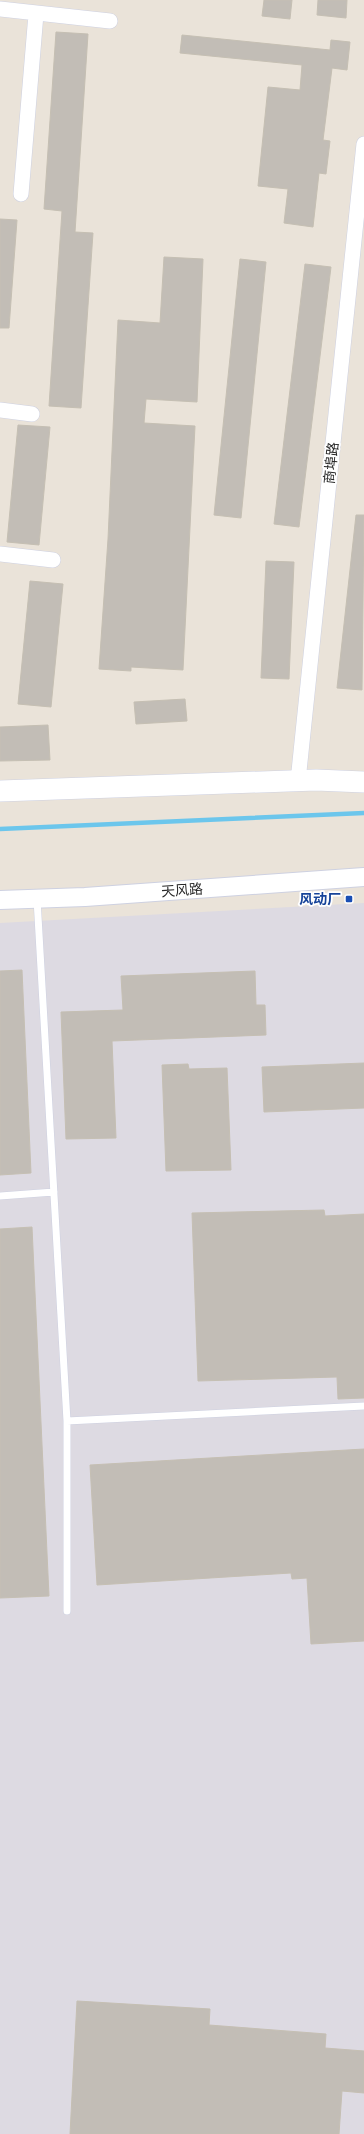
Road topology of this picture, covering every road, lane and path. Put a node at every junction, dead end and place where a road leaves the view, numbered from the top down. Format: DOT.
graph roads {
  1 [pos="0,9"];
  2 [pos="36,14"];
  3 [pos="110,21"];
  4 [pos="364,144"];
  5 [pos="21,194"];
  6 [pos="0,410"];
  7 [pos="32,414"];
  8 [pos="0,554"];
  9 [pos="53,560"];
  10 [pos="298,781"];
  11 [pos="364,782"];
  12 [pos="0,791"];
  13 [pos="364,877"];
  14 [pos="37,899"];
  15 [pos="0,900"];
  16 [pos="54,1192"];
  17 [pos="0,1196"];
  18 [pos="364,1406"];
  19 [pos="67,1421"];
  20 [pos="67,1611"];
  1 -- 2 [label="street"];
  2 -- 3 [label="street"];
  2 -- 5 [label="street"];
  4 -- 10 [label="street, 商埠路"];
  6 -- 7 [label="street"];
  8 -- 9 [label="street"];
  10 -- 11 [label="main road"];
  10 -- 12 [label="main road"];
  13 -- 14 [label="street, 天风路"];
  14 -- 15 [label="street, 天风路"];
  14 -- 16 [label="lane"];
  16 -- 17 [label="lane"];
  16 -- 19 [label="lane"];
  18 -- 19 [label="lane"];
  19 -- 20 [label="lane"];
}
